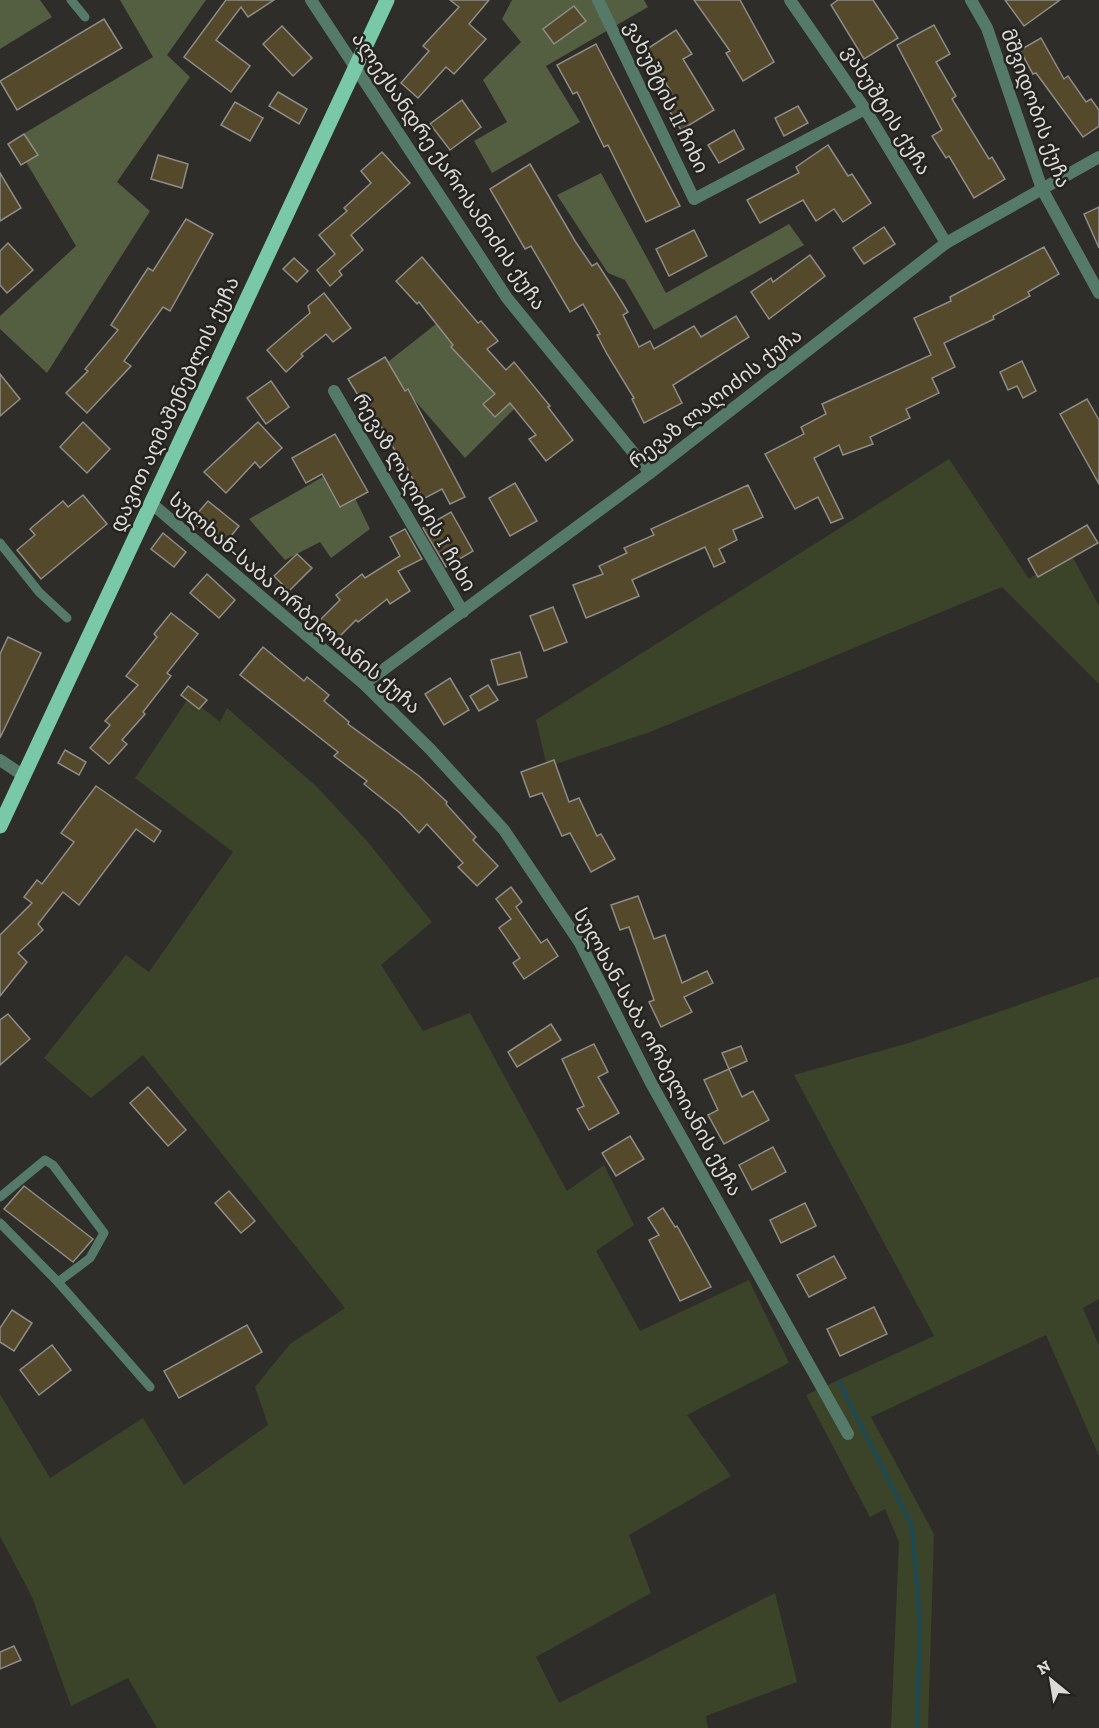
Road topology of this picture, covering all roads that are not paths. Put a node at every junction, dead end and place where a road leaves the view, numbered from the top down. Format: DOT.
graph roads {
  1 [pos="71,0"];
  2 [pos="311,0"];
  3 [pos="387,0"];
  4 [pos="598,0"];
  5 [pos="790,0"];
  6 [pos="971,0"];
  7 [pos="85,17"];
  8 [pos="354,69"];
  9 [pos="865,108"];
  10 [pos="1099,157"];
  11 [pos="1042,189"];
  12 [pos="946,243"];
  13 [pos="1099,293"];
  14 [pos="334,391"];
  15 [pos="650,473"];
  16 [pos="151,503"];
  17 [pos="0,543"];
  18 [pos="463,612"];
  19 [pos="67,618"];
  20 [pos="364,684"];
  21 [pos="0,760"];
  22 [pos="24,776"];
  23 [pos="0,826"];
  24 [pos="0,1197"];
  25 [pos="0,1223"];
  26 [pos="58,1282"];
  27 [pos="150,1387"];
  28 [pos="848,1434"];
  1 -- 7 [label="lane"];
  2 -- 8 [label="street, ალექსანდრე ქაროსანიძის ქუჩა"];
  3 -- 8 [label="main road, დავით აღმაშენებლის ქუჩა"];
  4 -- 9 [label="street, ვახუშტის II ჩიხი"];
  5 -- 9 [label="street, ვახუშტის ქუჩა"];
  6 -- 11 [label="street, მშვიდობის ქუჩა"];
  8 -- 15 [label="street, ალექსანდრე ქაროსანიძის ქუჩა"];
  8 -- 16 [label="main road, დავით აღმაშენებლის ქუჩა"];
  9 -- 12 [label="street, ვახუშტის ქუჩა"];
  10 -- 11 [label="street, რევაზ ლაღიძის ქუჩა"];
  11 -- 12 [label="street, რევაზ ლაღიძის ქუჩა"];
  11 -- 13 [label="street, მშვიდობის ქუჩა"];
  12 -- 15 [label="street, რევაზ ლაღიძის ქუჩა"];
  14 -- 18 [label="street, რევაზ ლაღიძის I ჩიხი"];
  15 -- 18 [label="street, რევაზ ლაღიძის ქუჩა"];
  16 -- 20 [label="street, სულხან-საბა ორბელიანის ქუჩა"];
  16 -- 22 [label="main road, დავით აღმაშენებლის ქუჩა"];
  17 -- 19 [label="lane"];
  18 -- 20 [label="street, რევაზ ლაღიძის ქუჩა"];
  20 -- 28 [label="street, სულხან-საბა ორბელიანის ქუჩა"];
  21 -- 22 [label="street"];
  22 -- 23 [label="main road, დავით აღმაშენებლის ქუჩა"];
  24 -- 26 [label="lane"];
  25 -- 26 [label="lane"];
  26 -- 27 [label="lane"];
}
